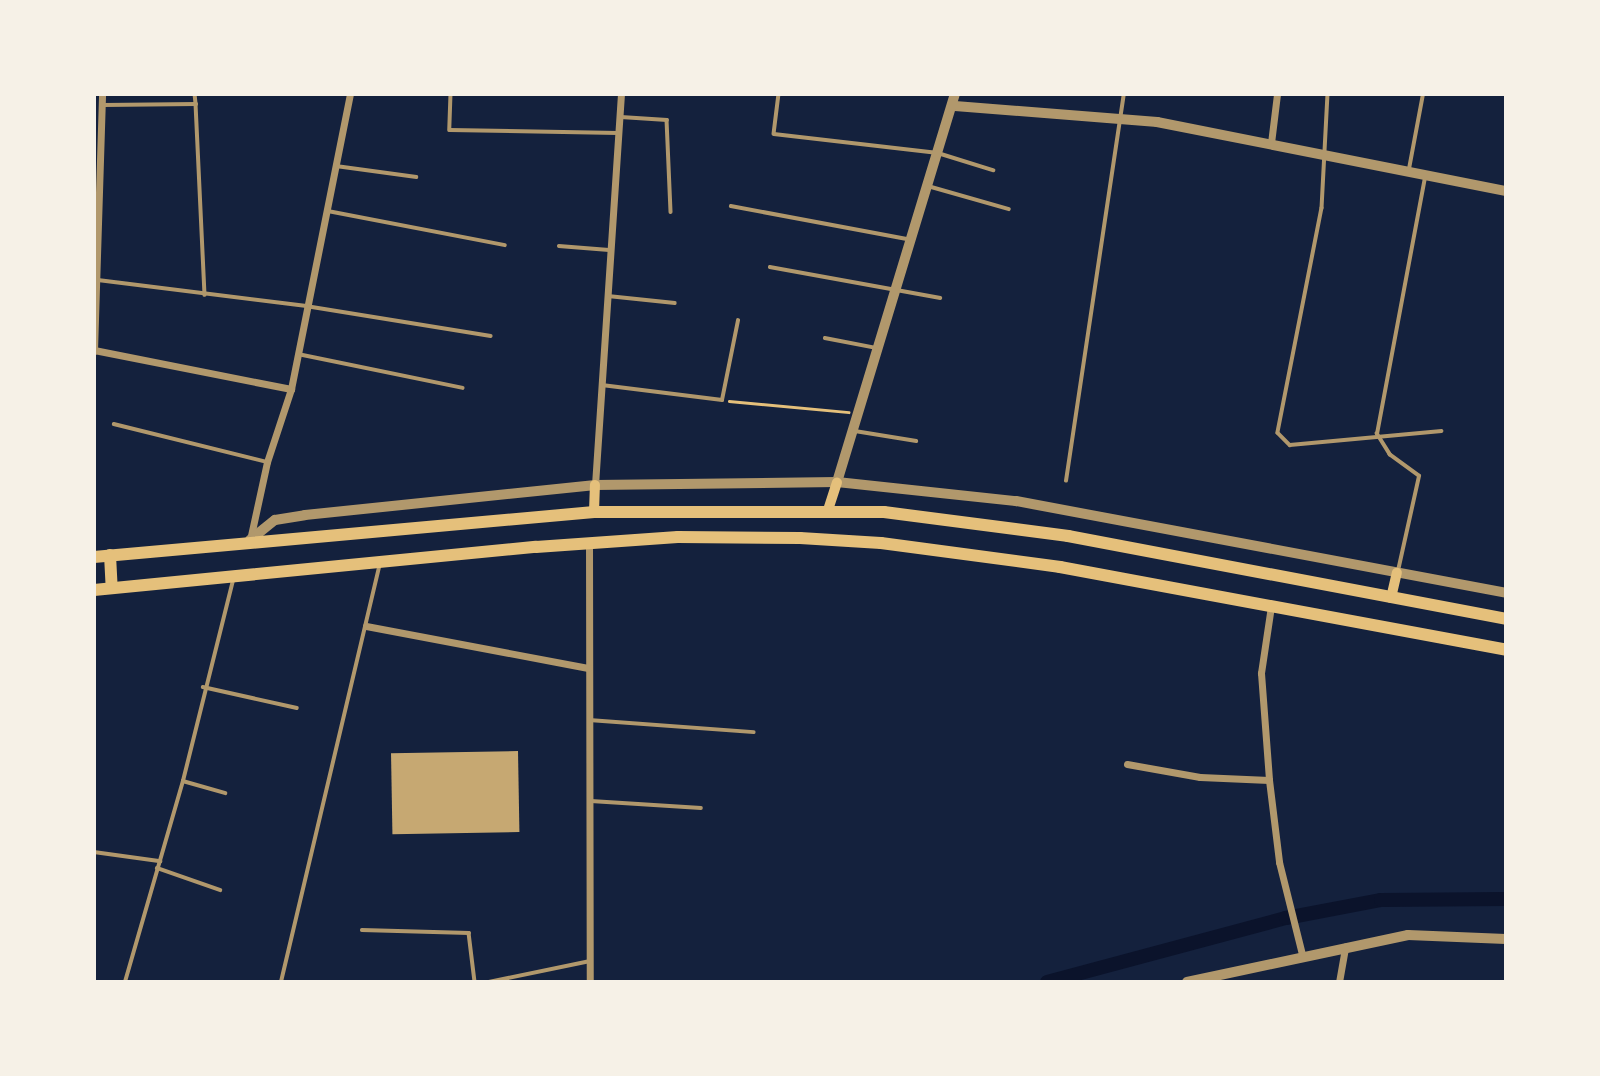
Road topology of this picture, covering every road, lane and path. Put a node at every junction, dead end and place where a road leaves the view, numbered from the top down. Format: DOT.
graph roads {
  1 [pos="102,94"];
  2 [pos="195,94"];
  3 [pos="451,94"];
  4 [pos="621,94"];
  5 [pos="779,94"];
  6 [pos="955,94"];
  7 [pos="1124,94"];
  8 [pos="1277,94"];
  9 [pos="1328,94"];
  10 [pos="1423,94"];
  11 [pos="352,95"];
  12 [pos="196,104"];
  13 [pos="102,105"];
  14 [pos="955,106"];
  15 [pos="621,117"];
  16 [pos="1123,117"];
  17 [pos="620,133"];
  18 [pos="1271,143"];
  19 [pos="938,153"];
  20 [pos="1324,154"];
  21 [pos="336,166"];
  22 [pos="993,170"];
  23 [pos="1409,171"];
  24 [pos="1425,176"];
  25 [pos="416,177"];
  26 [pos="926,185"];
  27 [pos="1506,191"];
  28 [pos="731,206"];
  29 [pos="1009,209"];
  30 [pos="328,211"];
  31 [pos="671,212"];
  32 [pos="911,239"];
  33 [pos="505,245"];
  34 [pos="559,246"];
  35 [pos="611,250"];
  36 [pos="770,267"];
  37 [pos="97,280"];
  38 [pos="898,288"];
  39 [pos="205,295"];
  40 [pos="608,296"];
  41 [pos="940,298"];
  42 [pos="675,303"];
  43 [pos="306,306"];
  44 [pos="738,321"];
  45 [pos="491,336"];
  46 [pos="825,338"];
  47 [pos="879,348"];
  48 [pos="94,351"];
  49 [pos="298,354"];
  50 [pos="600,385"];
  51 [pos="463,388"];
  52 [pos="291,389"];
  53 [pos="722,400"];
  54 [pos="858,413"];
  55 [pos="114,424"];
  56 [pos="1441,430"];
  57 [pos="853,431"];
  58 [pos="1377,434"];
  59 [pos="916,441"];
  60 [pos="267,461"];
  61 [pos="1066,481"];
  62 [pos="837,482"];
  63 [pos="595,485"];
  64 [pos="828,510"];
  65 [pos="594,512"];
  66 [pos="250,540"];
  67 [pos="589,543"];
  68 [pos="110,555"];
  69 [pos="94,557"];
  70 [pos="381,562"];
  71 [pos="1397,573"];
  72 [pos="234,575"];
  73 [pos="112,588"];
  74 [pos="94,590"];
  75 [pos="1506,593"];
  76 [pos="1391,598"];
  77 [pos="1272,606"];
  78 [pos="1506,619"];
  79 [pos="366,626"];
  80 [pos="1506,650"];
  81 [pos="588,668"];
  82 [pos="203,687"];
  83 [pos="297,708"];
  84 [pos="587,720"];
  85 [pos="754,732"];
  86 [pos="1127,764"];
  87 [pos="1269,780"];
  88 [pos="183,781"];
  89 [pos="225,793"];
  90 [pos="588,800"];
  91 [pos="701,808"];
  92 [pos="94,852"];
  93 [pos="160,861"];
  94 [pos="157,869"];
  95 [pos="220,890"];
  96 [pos="362,930"];
  97 [pos="1506,939"];
  98 [pos="1346,946"];
  99 [pos="1302,954"];
  100 [pos="590,961"];
  101 [pos="125,982"];
  102 [pos="281,982"];
  103 [pos="475,982"];
  104 [pos="489,982"];
  105 [pos="590,982"];
  106 [pos="1188,982"];
  107 [pos="1339,982"];
  1 -- 13 [label="street"];
  2 -- 12 [label="lane"];
  3 -- 17 [label="lane"];
  4 -- 15 [label="street"];
  5 -- 19 [label="lane"];
  6 -- 14 [label="street"];
  7 -- 16 [label="lane"];
  8 -- 18 [label="street"];
  9 -- 20 [label="lane"];
  10 -- 23 [label="lane"];
  11 -- 21 [label="street"];
  12 -- 13 [label="lane"];
  12 -- 39 [label="lane"];
  13 -- 37 [label="street"];
  14 -- 16 [label="street"];
  14 -- 19 [label="street"];
  15 -- 17 [label="street"];
  15 -- 31 [label="lane"];
  16 -- 18 [label="street"];
  16 -- 61 [label="lane"];
  17 -- 35 [label="street"];
  18 -- 20 [label="street"];
  19 -- 22 [label="lane"];
  19 -- 26 [label="street"];
  20 -- 23 [label="street"];
  20 -- 58 [label="lane"];
  21 -- 25 [label="lane"];
  21 -- 30 [label="street"];
  23 -- 24 [label="street"];
  24 -- 27 [label="street"];
  24 -- 58 [label="lane"];
  26 -- 29 [label="lane"];
  26 -- 32 [label="street"];
  28 -- 32 [label="lane"];
  30 -- 33 [label="lane"];
  30 -- 43 [label="street"];
  32 -- 38 [label="street"];
  34 -- 35 [label="lane"];
  35 -- 40 [label="street"];
  36 -- 38 [label="lane"];
  37 -- 39 [label="lane"];
  37 -- 48 [label="street"];
  38 -- 41 [label="lane"];
  38 -- 47 [label="street"];
  39 -- 43 [label="lane"];
  40 -- 42 [label="lane"];
  40 -- 50 [label="street"];
  43 -- 45 [label="lane"];
  43 -- 49 [label="street"];
  44 -- 53 [label="lane"];
  46 -- 47 [label="lane"];
  47 -- 54 [label="street"];
  48 -- 52 [label="street"];
  49 -- 51 [label="lane"];
  49 -- 52 [label="street"];
  50 -- 53 [label="lane"];
  50 -- 63 [label="street"];
  52 -- 60 [label="street"];
  53 -- 54 [label="path"];
  54 -- 57 [label="street"];
  55 -- 60 [label="lane"];
  56 -- 58 [label="lane"];
  57 -- 59 [label="lane"];
  57 -- 62 [label="street"];
  58 -- 71 [label="lane"];
  60 -- 66 [label="street"];
  62 -- 63 [label="street"];
  62 -- 64 [label="main road"];
  62 -- 71 [label="street"];
  63 -- 65 [label="main road"];
  63 -- 66 [label="street"];
  64 -- 65 [label="highway"];
  64 -- 76 [label="highway"];
  65 -- 66 [label="highway"];
  66 -- 68 [label="highway"];
  67 -- 70 [label="highway"];
  67 -- 77 [label="highway"];
  67 -- 81 [label="street"];
  68 -- 69 [label="highway"];
  68 -- 73 [label="highway"];
  70 -- 72 [label="highway"];
  70 -- 79 [label="lane"];
  71 -- 75 [label="street"];
  71 -- 76 [label="main road"];
  72 -- 73 [label="highway"];
  72 -- 82 [label="lane"];
  73 -- 74 [label="highway"];
  76 -- 78 [label="highway"];
  77 -- 80 [label="highway"];
  77 -- 87 [label="street"];
  79 -- 81 [label="street"];
  79 -- 102 [label="lane"];
  81 -- 84 [label="street"];
  82 -- 83 [label="lane"];
  82 -- 88 [label="lane"];
  84 -- 85 [label="lane"];
  84 -- 90 [label="street"];
  86 -- 87 [label="street"];
  87 -- 99 [label="street"];
  88 -- 89 [label="lane"];
  88 -- 93 [label="lane"];
  90 -- 91 [label="lane"];
  90 -- 100 [label="street"];
  92 -- 93 [label="lane"];
  93 -- 94 [label="lane"];
  94 -- 95 [label="lane"];
  94 -- 101 [label="lane"];
  96 -- 103 [label="lane"];
  97 -- 98 [label="street"];
  98 -- 99 [label="street"];
  98 -- 107 [label="street"];
  99 -- 106 [label="street"];
  100 -- 104 [label="lane"];
  100 -- 105 [label="street"];
}
